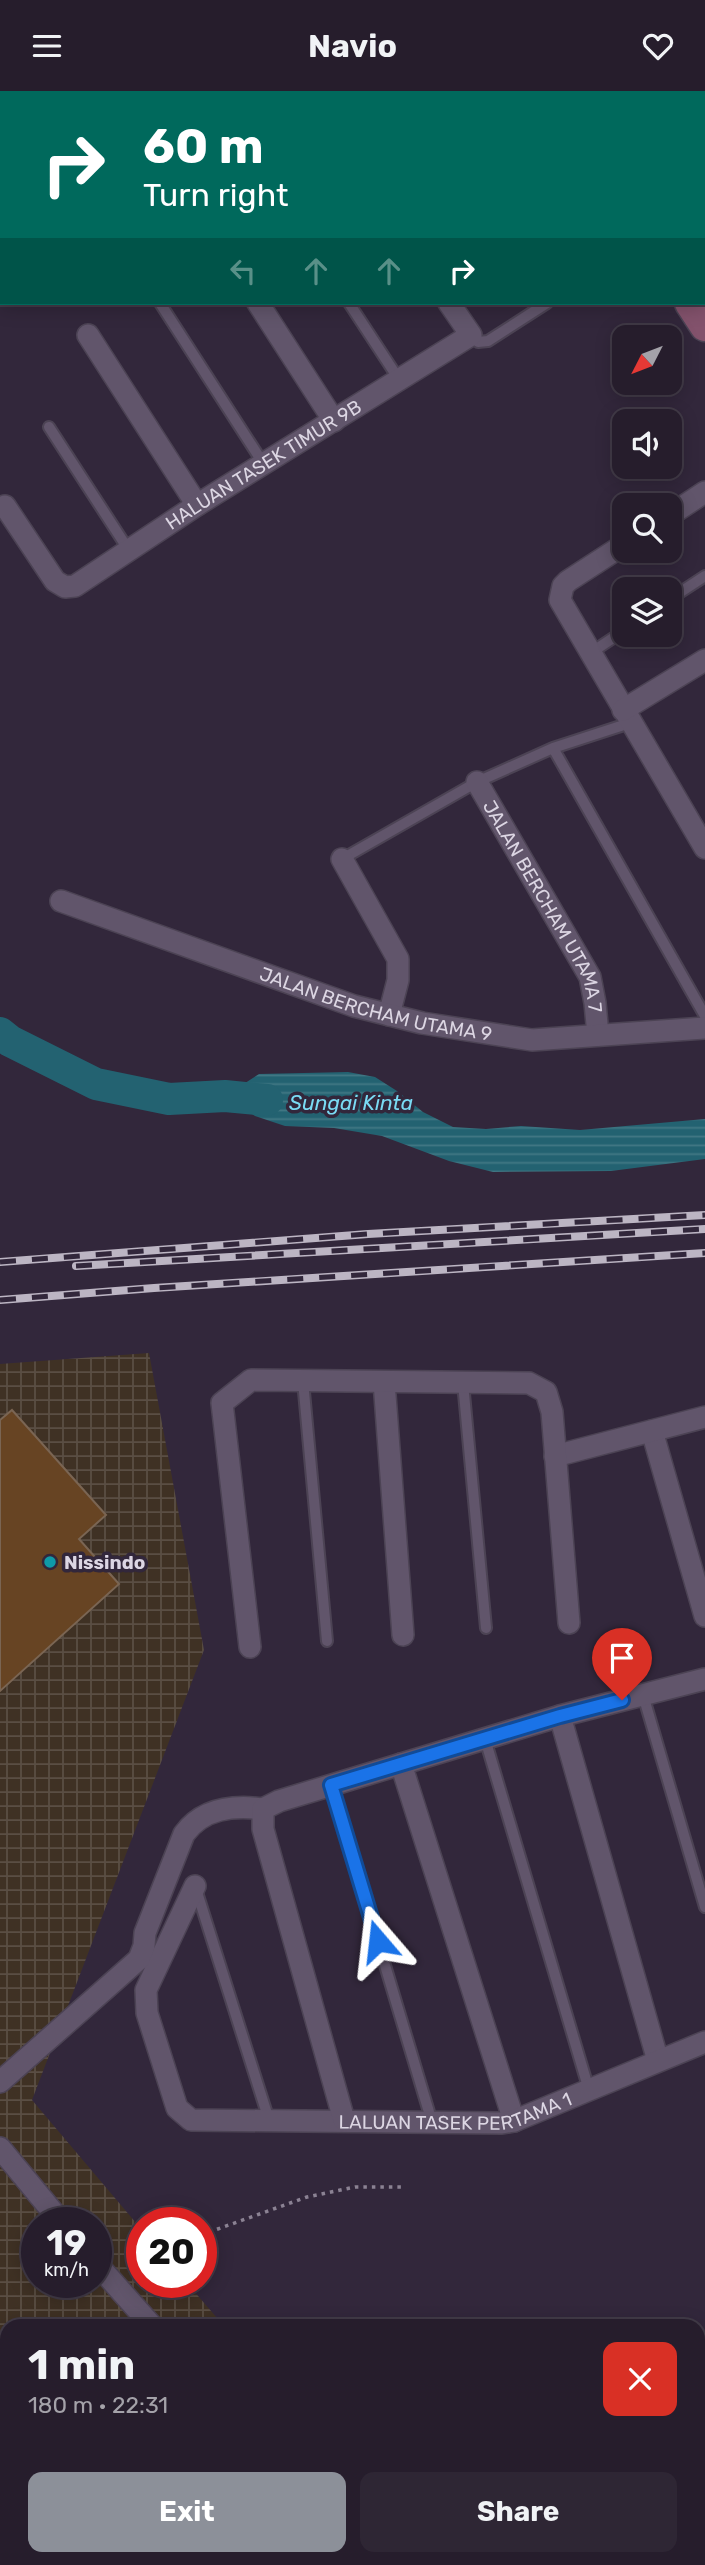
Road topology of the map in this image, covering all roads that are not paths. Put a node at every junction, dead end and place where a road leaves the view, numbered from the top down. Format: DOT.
graph roads {
  1 [pos="161,305"];
  2 [pos="259,305"];
  3 [pos="350,305"];
  4 [pos="450,305"];
  5 [pos="541,305"];
  6 [pos="691,305"];
  7 [pos="705,325"];
  8 [pos="88,335"];
  9 [pos="471,335"];
  10 [pos="400,381"];
  11 [pos="334,421"];
  12 [pos="49,427"];
  13 [pos="263,463"];
  14 [pos="705,492"];
  15 [pos="197,505"];
  16 [pos="5,506"];
  17 [pos="682,507"];
  18 [pos="128,549"];
  19 [pos="612,552"];
  20 [pos="705,576"];
  21 [pos="682,591"];
  22 [pos="612,639"];
  23 [pos="589,654"];
  24 [pos="702,668"];
  25 [pos="626,717"];
  26 [pos="554,748"];
  27 [pos="477,782"];
  28 [pos="705,848"];
  29 [pos="342,859"];
  30 [pos="61,901"];
  31 [pos="389,1015"];
  32 [pos="705,1016"];
  33 [pos="705,1028"];
  34 [pos="598,1035"];
  35 [pos="303,1381"];
  36 [pos="384,1382"];
  37 [pos="463,1383"];
  38 [pos="705,1417"];
  39 [pos="652,1431"];
  40 [pos="555,1456"];
  41 [pos="705,1616"];
  42 [pos="569,1623"];
  43 [pos="486,1628"];
  44 [pos="404,1635"];
  45 [pos="327,1641"];
  46 [pos="250,1647"];
  47 [pos="705,1679"];
  48 [pos="643,1695"];
  49 [pos="560,1716"];
  50 [pos="485,1739"];
  51 [pos="401,1764"];
  52 [pos="331,1785"];
  53 [pos="263,1809"];
  54 [pos="195,1886"];
  55 [pos="705,1907"];
  56 [pos="705,2042"];
  57 [pos="658,2061"];
  58 [pos="0,2082"];
  59 [pos="589,2090"];
  60 [pos="269,2120"];
  61 [pos="344,2120"];
  62 [pos="514,2121"];
  63 [pos="432,2122"];
  64 [pos="0,2148"];
  65 [pos="49,2207"];
  66 [pos="112,2281"];
  67 [pos="146,2319"];
  1 -- 13 [label="lane"];
  2 -- 11 [label="street"];
  3 -- 10 [label="lane"];
  4 -- 9 [label="street"];
  5 -- 9 [label="lane, HALUAN TASEK TIMUR 9B"];
  6 -- 7 [label="street"];
  8 -- 15 [label="street"];
  9 -- 10 [label="street, HALUAN TASEK TIMUR 9B"];
  10 -- 11 [label="street, HALUAN TASEK TIMUR 9B"];
  11 -- 13 [label="street, HALUAN TASEK TIMUR 9B"];
  12 -- 18 [label="lane"];
  13 -- 15 [label="street, HALUAN TASEK TIMUR 9B"];
  14 -- 17 [label="street"];
  15 -- 18 [label="street, HALUAN TASEK TIMUR 9B"];
  16 -- 18 [label="street, HALUAN TASEK TIMUR 9B"];
  19 -- 23 [label="street"];
  20 -- 21 [label="lane"];
  22 -- 23 [label="lane"];
  23 -- 25 [label="street"];
  24 -- 25 [label="street"];
  25 -- 26 [label="lane"];
  25 -- 28 [label="street"];
  26 -- 27 [label="lane"];
  26 -- 32 [label="lane"];
  27 -- 29 [label="lane"];
  27 -- 34 [label="street, JALAN BERCHAM UTAMA 7"];
  29 -- 31 [label="street"];
  30 -- 31 [label="street, JALAN BERCHAM UTAMA 9"];
  31 -- 34 [label="street, JALAN BERCHAM UTAMA 9"];
  33 -- 34 [label="street, JALAN BERCHAM UTAMA 9"];
  35 -- 36 [label="street"];
  35 -- 45 [label="lane"];
  35 -- 46 [label="street"];
  36 -- 37 [label="street"];
  36 -- 44 [label="street"];
  37 -- 40 [label="street"];
  37 -- 43 [label="lane"];
  38 -- 39 [label="street"];
  39 -- 40 [label="street"];
  39 -- 41 [label="street"];
  40 -- 42 [label="street"];
  47 -- 48 [label="street"];
  48 -- 49 [label="street"];
  48 -- 55 [label="lane"];
  49 -- 50 [label="street"];
  49 -- 57 [label="street"];
  50 -- 51 [label="street"];
  50 -- 59 [label="lane"];
  51 -- 52 [label="street"];
  51 -- 62 [label="street"];
  52 -- 53 [label="street"];
  52 -- 63 [label="lane"];
  53 -- 58 [label="street"];
  53 -- 61 [label="street"];
  54 -- 60 [label="lane"];
  54 -- 60 [label="street, LALUAN TASEK PERTAMA 1"];
  56 -- 57 [label="street, LALUAN TASEK PERTAMA 1"];
  57 -- 59 [label="street, LALUAN TASEK PERTAMA 1"];
  59 -- 62 [label="street, LALUAN TASEK PERTAMA 1"];
  60 -- 61 [label="street, LALUAN TASEK PERTAMA 1"];
  61 -- 63 [label="street, LALUAN TASEK PERTAMA 1"];
  62 -- 63 [label="street, LALUAN TASEK PERTAMA 1"];
  64 -- 65 [label="street"];
  66 -- 67 [label="street"];
}
